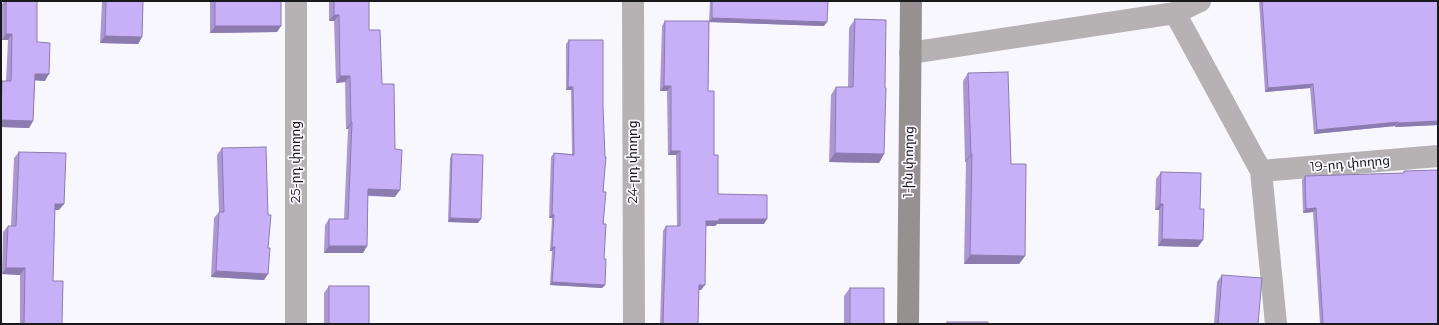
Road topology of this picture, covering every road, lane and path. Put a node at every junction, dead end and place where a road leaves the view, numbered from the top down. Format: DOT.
graph roads {
  1 [pos="296,1"];
  2 [pos="633,1"];
  3 [pos="911,1"];
  4 [pos="1200,1"];
  5 [pos="1175,14"];
  6 [pos="910,53"];
  7 [pos="1438,156"];
  8 [pos="1261,171"];
  9 [pos="296,324"];
  10 [pos="634,324"];
  11 [pos="908,324"];
  12 [pos="1276,324"];
  1 -- 9 [label="street, 25-րդ փողոց"];
  2 -- 10 [label="street, 24-րդ փողոց"];
  3 -- 6 [label="main road, 1-ին փողոց"];
  4 -- 5 [label="street"];
  5 -- 6 [label="street"];
  5 -- 8 [label="street"];
  6 -- 11 [label="main road, 1-ին փողոց"];
  7 -- 8 [label="street, 19-րդ փողոց"];
  8 -- 12 [label="street"];
}
